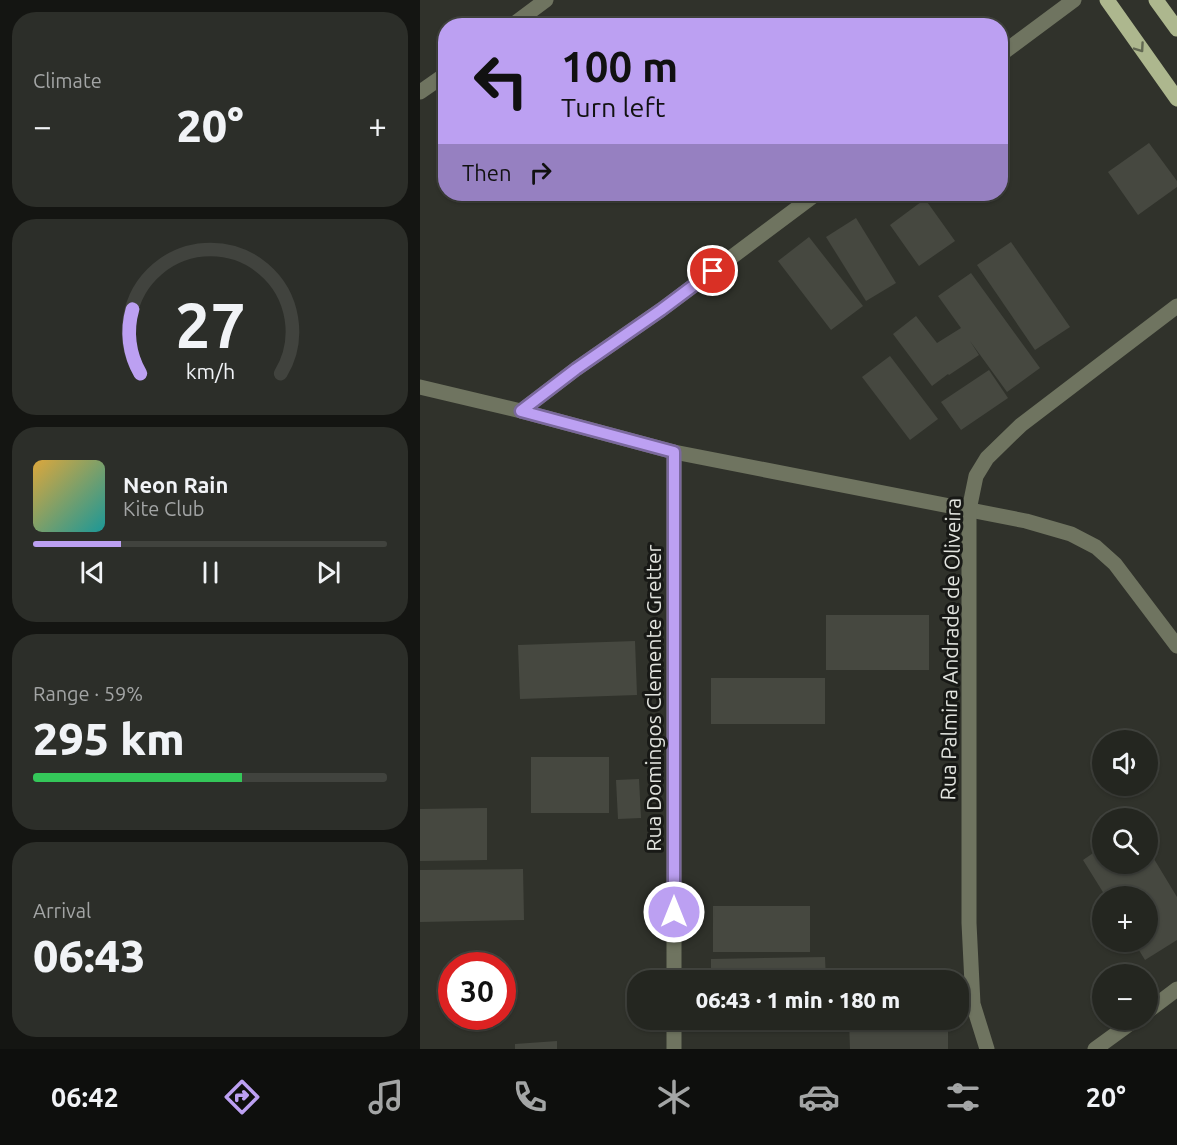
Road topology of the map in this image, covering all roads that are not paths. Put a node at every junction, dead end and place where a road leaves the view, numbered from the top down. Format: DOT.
graph roads {
  1 [pos="546,0"];
  2 [pos="1074,0"];
  3 [pos="1107,0"];
  4 [pos="1155,0"];
  5 [pos="522,18"];
  6 [pos="1177,29"];
  7 [pos="1008,49"];
  8 [pos="438,80"];
  9 [pos="420,92"];
  10 [pos="1177,99"];
  11 [pos="807,201"];
  12 [pos="1177,306"];
  13 [pos="420,387"];
  14 [pos="521,411"];
  15 [pos="674,452"];
  16 [pos="969,510"];
  17 [pos="1177,646"];
  18 [pos="674,970"];
  19 [pos="1177,989"];
  20 [pos="1158,1003"];
  21 [pos="674,1030"];
  22 [pos="1121,1030"];
  23 [pos="674,1049"];
  24 [pos="987,1049"];
  25 [pos="1095,1049"];
  1 -- 5 [label="street"];
  2 -- 7 [label="street"];
  3 -- 10 [label="main road, one-way"];
  4 -- 6 [label="main road"];
  8 -- 9 [label="street"];
  11 -- 14 [label="street"];
  12 -- 16 [label="street, Rua Palmira Andrade de Oliveira"];
  13 -- 14 [label="street"];
  14 -- 15 [label="street"];
  15 -- 16 [label="street"];
  15 -- 18 [label="street, Rua Domingos Clemente Gretter"];
  16 -- 17 [label="street"];
  16 -- 24 [label="street, Rua Palmira Andrade de Oliveira"];
  19 -- 20 [label="street"];
  21 -- 23 [label="street"];
  22 -- 25 [label="street"];
}
